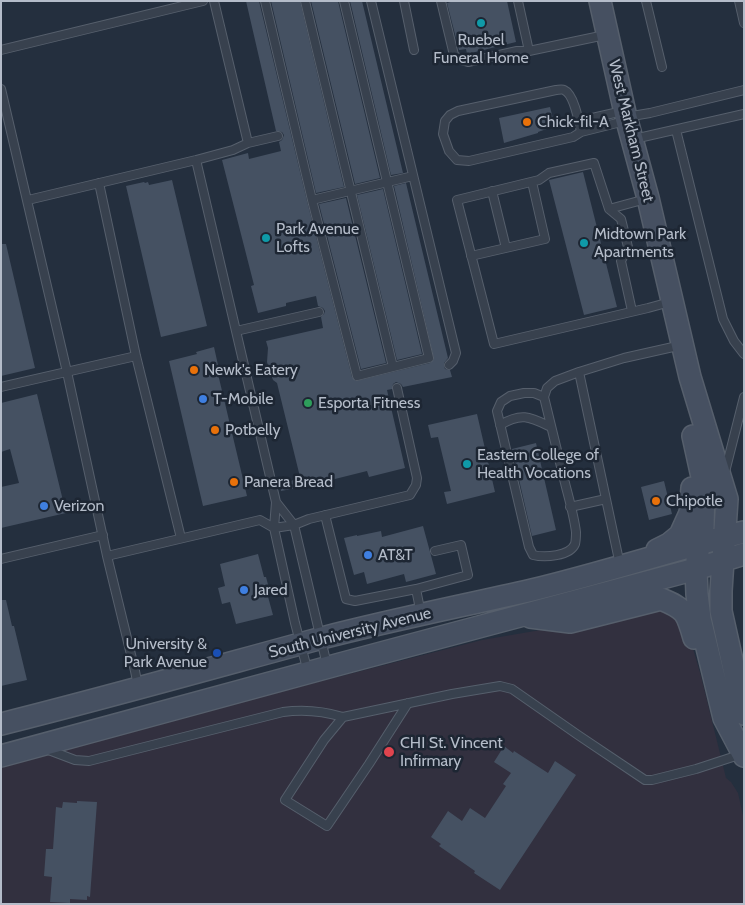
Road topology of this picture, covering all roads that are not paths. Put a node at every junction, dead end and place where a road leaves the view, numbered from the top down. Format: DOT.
graph roads {
  1 [pos="203,1"];
  2 [pos="214,1"];
  3 [pos="265,1"];
  4 [pos="305,1"];
  5 [pos="344,1"];
  6 [pos="371,1"];
  7 [pos="404,1"];
  8 [pos="441,1"];
  9 [pos="518,1"];
  10 [pos="600,1"];
  11 [pos="646,1"];
  12 [pos="739,1"];
  13 [pos="744,23"];
  14 [pos="607,34"];
  15 [pos="1,50"];
  16 [pos="414,50"];
  17 [pos="530,51"];
  18 [pos="662,67"];
  19 [pos="1,89"];
  20 [pos="744,90"];
  21 [pos="744,114"];
  22 [pos="579,121"];
  23 [pos="628,122"];
  24 [pos="676,130"];
  25 [pos="581,132"];
  26 [pos="278,136"];
  27 [pos="248,144"];
  28 [pos="196,160"];
  29 [pos="413,176"];
  30 [pos="388,182"];
  31 [pos="532,182"];
  32 [pos="99,183"];
  33 [pos="350,191"];
  34 [pos="492,191"];
  35 [pos="648,198"];
  36 [pos="28,200"];
  37 [pos="312,200"];
  38 [pos="609,209"];
  39 [pos="506,248"];
  40 [pos="471,256"];
  41 [pos="672,302"];
  42 [pos="632,311"];
  43 [pos="319,312"];
  44 [pos="236,332"];
  45 [pos="682,345"];
  46 [pos="744,354"];
  47 [pos="136,356"];
  48 [pos="449,365"];
  49 [pos="393,367"];
  50 [pos="67,372"];
  51 [pos="580,372"];
  52 [pos="690,377"];
  53 [pos="1,387"];
  54 [pos="397,388"];
  55 [pos="544,397"];
  56 [pos="744,397"];
  57 [pos="500,424"];
  58 [pos="551,427"];
  59 [pos="695,444"];
  60 [pos="723,484"];
  61 [pos="606,499"];
  62 [pos="276,502"];
  63 [pos="570,507"];
  64 [pos="326,515"];
  65 [pos="294,525"];
  66 [pos="274,528"];
  67 [pos="734,534"];
  68 [pos="103,535"];
  69 [pos="181,538"];
  70 [pos="699,544"];
  71 [pos="435,551"];
  72 [pos="744,554"];
  73 [pos="108,556"];
  74 [pos="1,559"];
  75 [pos="723,560"];
  76 [pos="626,565"];
  77 [pos="696,569"];
  78 [pos="416,589"];
  79 [pos="421,615"];
  80 [pos="520,616"];
  81 [pos="321,638"];
  82 [pos="301,644"];
  83 [pos="318,670"];
  84 [pos="138,688"];
  85 [pos="408,703"];
  86 [pos="734,716"];
  87 [pos="343,717"];
  88 [pos="1,724"];
  89 [pos="744,745"];
  90 [pos="39,746"];
  91 [pos="743,755"];
  92 [pos="1,756"];
  1 -- 15 [label="lane"];
  2 -- 27 [label="lane"];
  3 -- 37 [label="lane"];
  4 -- 33 [label="lane"];
  5 -- 30 [label="lane"];
  6 -- 29 [label="lane"];
  7 -- 16 [label="lane"];
  8 -- 17 [label="lane"];
  9 -- 17 [label="lane"];
  10 -- 14 [label="main road, West Markham Street"];
  11 -- 18 [label="lane"];
  12 -- 13 [label="lane"];
  14 -- 17 [label="lane"];
  14 -- 23 [label="main road, West Markham Street"];
  19 -- 36 [label="lane"];
  20 -- 23 [label="lane"];
  21 -- 24 [label="lane"];
  22 -- 23 [label="lane"];
  22 -- 25 [label="lane"];
  22 -- 25 [label="lane"];
  23 -- 24 [label="lane"];
  23 -- 25 [label="lane"];
  23 -- 35 [label="main road, West Markham Street"];
  24 -- 46 [label="lane"];
  26 -- 27 [label="lane"];
  27 -- 28 [label="lane"];
  28 -- 32 [label="lane"];
  28 -- 44 [label="lane"];
  29 -- 30 [label="lane"];
  29 -- 48 [label="lane"];
  30 -- 33 [label="lane"];
  30 -- 49 [label="lane"];
  31 -- 34 [label="lane"];
  31 -- 38 [label="lane"];
  31 -- 39 [label="lane"];
  32 -- 36 [label="lane"];
  32 -- 47 [label="lane"];
  33 -- 37 [label="lane"];
  33 -- 49 [label="lane"];
  34 -- 39 [label="lane"];
  34 -- 40 [label="lane"];
  35 -- 38 [label="lane"];
  35 -- 41 [label="main road, West Markham Street"];
  36 -- 50 [label="lane"];
  37 -- 49 [label="lane"];
  38 -- 42 [label="lane"];
  39 -- 40 [label="lane"];
  40 -- 42 [label="lane"];
  41 -- 42 [label="lane"];
  41 -- 45 [label="main road, West Markham Street"];
  43 -- 44 [label="lane"];
  44 -- 62 [label="lane"];
  45 -- 51 [label="lane"];
  45 -- 52 [label="main road, West Markham Street"];
  47 -- 50 [label="lane"];
  47 -- 69 [label="lane"];
  50 -- 53 [label="lane"];
  50 -- 68 [label="lane"];
  51 -- 55 [label="lane"];
  51 -- 61 [label="lane"];
  52 -- 59 [label="main road, West Markham Street"];
  52 -- 60 [label="main road, West Markham Street"];
  54 -- 64 [label="lane"];
  55 -- 57 [label="lane"];
  55 -- 58 [label="lane"];
  56 -- 60 [label="lane"];
  57 -- 58 [label="lane"];
  57 -- 63 [label="lane"];
  58 -- 63 [label="lane"];
  59 -- 70 [label="main road, West Markham Street"];
  59 -- 76 [label="main road"];
  60 -- 67 [label="main road, West Markham Street"];
  61 -- 63 [label="lane"];
  61 -- 76 [label="lane"];
  62 -- 65 [label="lane"];
  62 -- 66 [label="lane"];
  64 -- 65 [label="lane"];
  64 -- 78 [label="lane"];
  65 -- 66 [label="lane"];
  65 -- 81 [label="lane"];
  66 -- 69 [label="lane"];
  66 -- 82 [label="lane"];
  67 -- 70 [label="main road, South University Avenue"];
  67 -- 75 [label="main road, West Markham Street"];
  68 -- 73 [label="lane"];
  68 -- 74 [label="lane"];
  69 -- 73 [label="lane"];
  70 -- 76 [label="main road, South University Avenue"];
  70 -- 77 [label="main road, West Markham Street"];
  71 -- 78 [label="lane"];
  72 -- 75 [label="main road, South University Avenue"];
  73 -- 84 [label="lane"];
  75 -- 77 [label="main road, South University Avenue"];
  75 -- 86 [label="main road, West Markham Street"];
  76 -- 79 [label="main road, South University Avenue"];
  77 -- 80 [label="main road, South University Avenue"];
  77 -- 86 [label="main road, West Markham Street"];
  78 -- 79 [label="lane"];
  79 -- 81 [label="main road, South University Avenue"];
  80 -- 83 [label="main road, South University Avenue"];
  80 -- 86 [label="main road"];
  81 -- 82 [label="main road, South University Avenue"];
  81 -- 83 [label="lane"];
  82 -- 83 [label="lane"];
  82 -- 84 [label="main road, South University Avenue"];
  83 -- 90 [label="main road, South University Avenue"];
  84 -- 88 [label="main road, South University Avenue"];
  85 -- 87 [label="lane"];
  85 -- 87 [label="lane"];
  85 -- 91 [label="lane"];
  86 -- 91 [label="main road, West Markham Street"];
  87 -- 90 [label="lane"];
  89 -- 91 [label="main road"];
  90 -- 92 [label="main road, South University Avenue"];
}
